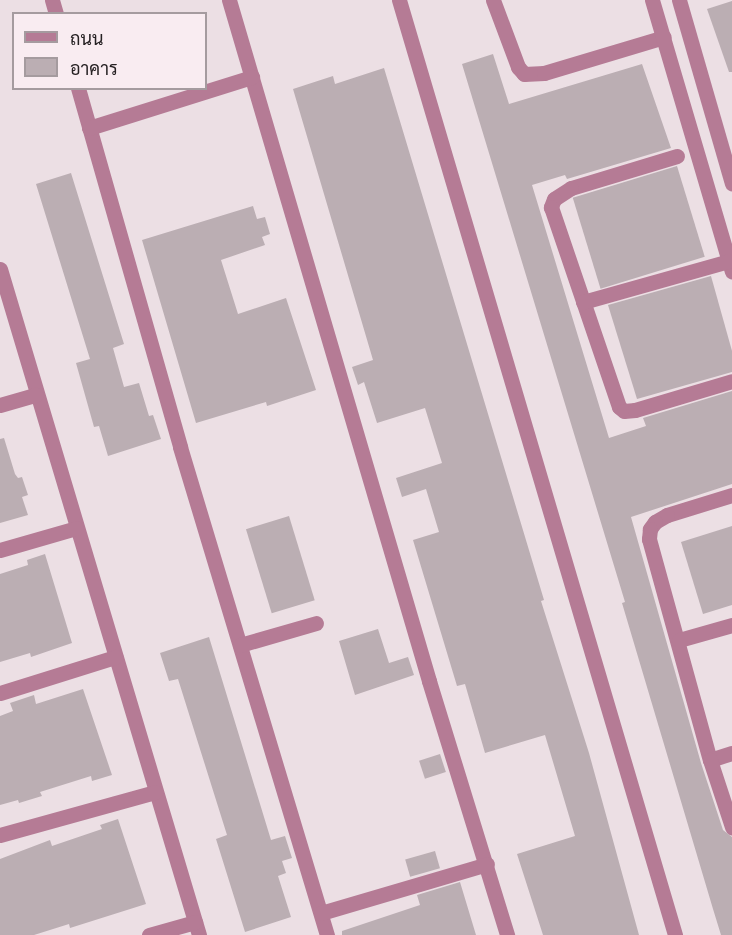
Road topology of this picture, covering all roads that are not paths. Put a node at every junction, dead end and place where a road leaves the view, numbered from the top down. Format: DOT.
graph roads {
  1 [pos="229,0"];
  2 [pos="399,0"];
  3 [pos="493,0"];
  4 [pos="652,0"];
  5 [pos="679,0"];
  6 [pos="664,37"];
  7 [pos="252,77"];
  8 [pos="79,90"];
  9 [pos="89,128"];
  10 [pos="677,156"];
  11 [pos="732,184"];
  12 [pos="731,266"];
  13 [pos="0,269"];
  14 [pos="583,302"];
  15 [pos="732,381"];
  16 [pos="36,394"];
  17 [pos="0,405"];
  18 [pos="732,495"];
  19 [pos="76,528"];
  20 [pos="0,550"];
  21 [pos="316,623"];
  22 [pos="732,625"];
  23 [pos="679,640"];
  24 [pos="240,645"];
  25 [pos="115,657"];
  26 [pos="0,693"];
  27 [pos="732,753"];
  28 [pos="710,759"];
  29 [pos="155,792"];
  30 [pos="732,827"];
  31 [pos="0,835"];
  32 [pos="487,864"];
  33 [pos="321,912"];
  34 [pos="197,928"];
  35 [pos="149,935"];
  36 [pos="327,935"];
  37 [pos="507,935"];
  38 [pos="675,935"];
  1 -- 7 [label="street"];
  2 -- 38 [label="street"];
  3 -- 6 [label="street"];
  4 -- 6 [label="street"];
  5 -- 11 [label="street"];
  6 -- 12 [label="street"];
  7 -- 9 [label="street"];
  7 -- 32 [label="street"];
  8 -- 9 [label="street"];
  9 -- 24 [label="street"];
  10 -- 14 [label="street"];
  12 -- 14 [label="street"];
  13 -- 16 [label="street"];
  14 -- 15 [label="street"];
  16 -- 17 [label="street"];
  16 -- 19 [label="street"];
  18 -- 23 [label="street"];
  19 -- 20 [label="street"];
  19 -- 25 [label="street"];
  21 -- 24 [label="street"];
  22 -- 23 [label="street"];
  23 -- 28 [label="street"];
  24 -- 33 [label="street"];
  25 -- 26 [label="street"];
  25 -- 29 [label="street"];
  27 -- 28 [label="street"];
  28 -- 30 [label="street"];
  29 -- 31 [label="street"];
  29 -- 34 [label="street"];
  32 -- 33 [label="street"];
  32 -- 37 [label="street"];
  33 -- 36 [label="street"];
  34 -- 35 [label="street"];
}
